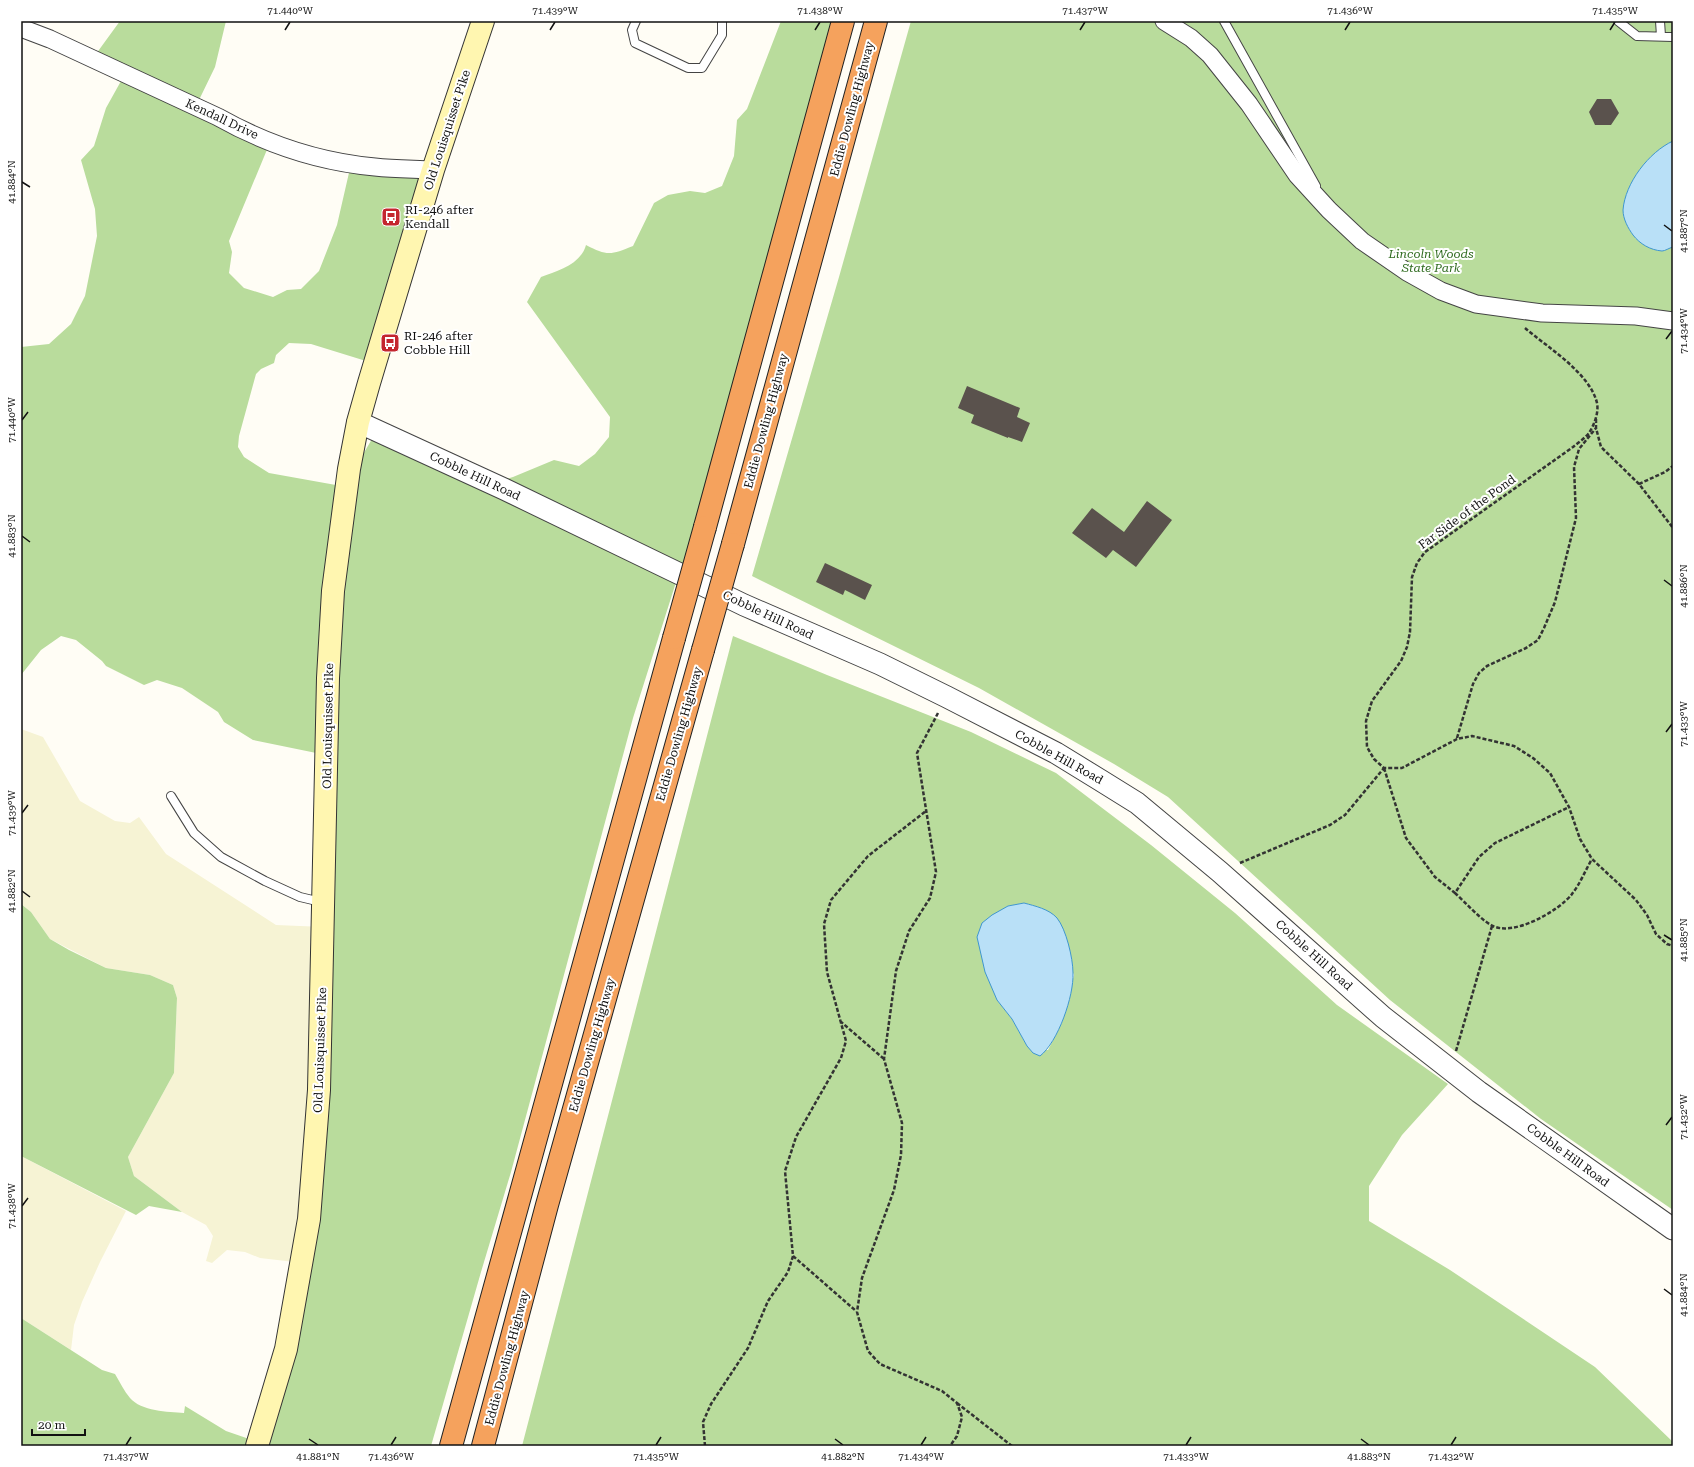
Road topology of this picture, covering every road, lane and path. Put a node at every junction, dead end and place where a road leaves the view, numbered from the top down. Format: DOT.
graph roads {
  1 [pos="483,21"];
  2 [pos="636,21"];
  3 [pos="722,21"];
  4 [pos="843,21"];
  5 [pos="876,21"];
  6 [pos="1164,21"];
  7 [pos="1224,21"];
  8 [pos="1618,21"];
  9 [pos="1660,21"];
  10 [pos="22,29"];
  11 [pos="1661,36"];
  12 [pos="1673,37"];
  13 [pos="434,170"];
  14 [pos="1329,210"];
  15 [pos="1673,321"];
  16 [pos="1519,324"];
  17 [pos="1596,417"];
  18 [pos="358,422"];
  19 [pos="1596,428"];
  20 [pos="1673,466"];
  21 [pos="1639,484"];
  22 [pos="1673,528"];
  23 [pos="947,697"];
  24 [pos="1457,739"];
  25 [pos="1384,768"];
  26 [pos="171,796"];
  27 [pos="1569,807"];
  28 [pos="926,811"];
  29 [pos="1592,859"];
  30 [pos="1220,872"];
  31 [pos="1455,892"];
  32 [pos="324,903"];
  33 [pos="1492,926"];
  34 [pos="1673,946"];
  35 [pos="840,1021"];
  36 [pos="884,1059"];
  37 [pos="1451,1070"];
  38 [pos="1673,1229"];
  39 [pos="793,1256"];
  40 [pos="857,1312"];
  41 [pos="957,1403"];
  42 [pos="257,1446"];
  43 [pos="451,1446"];
  44 [pos="483,1446"];
  45 [pos="705,1446"];
  46 [pos="950,1446"];
  47 [pos="1012,1446"];
  1 -- 13 [label="main road, Old Louisquisset Pike"];
  2 -- 3 [label="lane"];
  4 -- 43 [label="highway, bridge"];
  5 -- 44 [label="highway, Eddie Dowling Highway, bridge"];
  6 -- 14 [label="street"];
  7 -- 14 [label="lane"];
  8 -- 11 [label="lane"];
  9 -- 11 [label="lane"];
  10 -- 13 [label="street, Kendall Drive"];
  11 -- 12 [label="lane"];
  13 -- 18 [label="main road, Old Louisquisset Pike"];
  14 -- 15 [label="street"];
  16 -- 17 [label="path"];
  17 -- 19 [label="path"];
  17 -- 25 [label="path, Far Side of the Pond"];
  18 -- 23 [label="street, Cobble Hill Road"];
  18 -- 32 [label="main road, Old Louisquisset Pike"];
  19 -- 21 [label="path"];
  19 -- 24 [label="path"];
  20 -- 21 [label="path"];
  21 -- 22 [label="path"];
  23 -- 28 [label="path"];
  23 -- 30 [label="street, Cobble Hill Road"];
  24 -- 25 [label="path"];
  24 -- 27 [label="path"];
  25 -- 30 [label="path"];
  25 -- 31 [label="path"];
  26 -- 32 [label="lane"];
  27 -- 29 [label="path"];
  27 -- 31 [label="path"];
  28 -- 35 [label="path"];
  28 -- 36 [label="path"];
  29 -- 33 [label="path"];
  29 -- 34 [label="path"];
  30 -- 37 [label="street, Cobble Hill Road"];
  31 -- 33 [label="path"];
  32 -- 42 [label="main road, Old Louisquisset Pike"];
  33 -- 37 [label="path"];
  35 -- 36 [label="path"];
  35 -- 39 [label="path"];
  36 -- 40 [label="path"];
  37 -- 38 [label="street, Cobble Hill Road"];
  39 -- 40 [label="path"];
  39 -- 45 [label="path"];
  40 -- 41 [label="path"];
  41 -- 46 [label="path"];
  41 -- 47 [label="path"];
}
